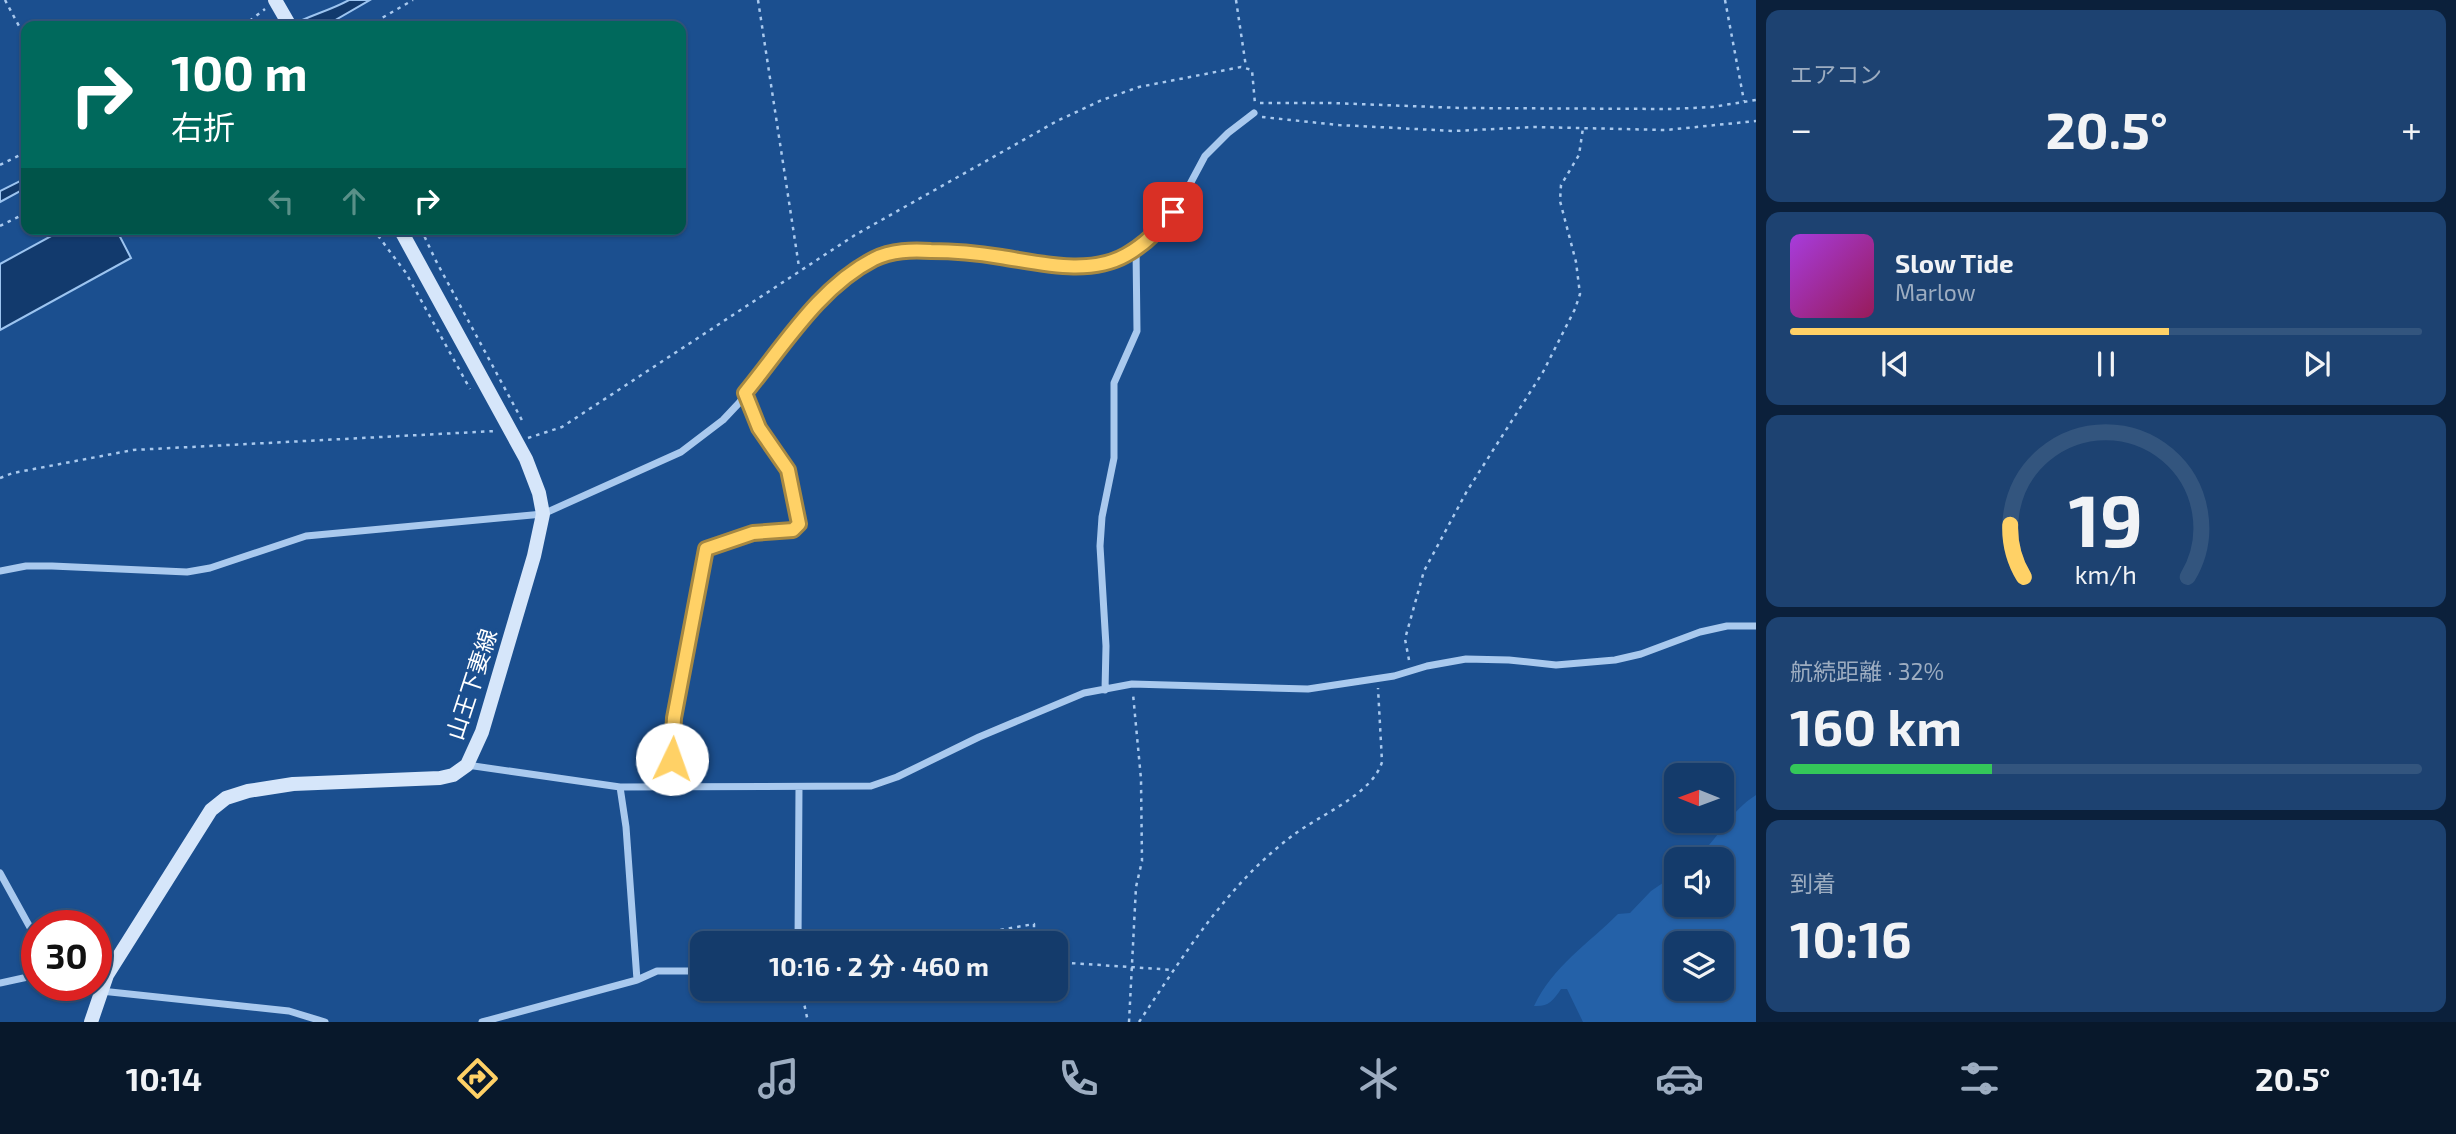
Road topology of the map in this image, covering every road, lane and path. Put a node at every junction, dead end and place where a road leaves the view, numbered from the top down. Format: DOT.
graph roads {
  1 [pos="5,0"];
  2 [pos="413,0"];
  3 [pos="758,0"];
  4 [pos="1236,0"];
  5 [pos="1725,0"];
  6 [pos="274,7"];
  7 [pos="251,21"];
  8 [pos="286,21"];
  9 [pos="377,21"];
  10 [pos="21,30"];
  11 [pos="1246,67"];
  12 [pos="1756,100"];
  13 [pos="1744,101"];
  14 [pos="1255,103"];
  15 [pos="1255,113"];
  16 [pos="1756,121"];
  17 [pos="1583,128"];
  18 [pos="21,154"];
  19 [pos="0,165"];
  20 [pos="21,216"];
  21 [pos="0,226"];
  22 [pos="378,235"];
  23 [pos="403,235"];
  24 [pos="424,235"];
  25 [pos="1136,248"];
  26 [pos="799,267"];
  27 [pos="745,393"];
  28 [pos="475,397"];
  29 [pos="525,425"];
  30 [pos="512,434"];
  31 [pos="0,478"];
  32 [pos="543,514"];
  33 [pos="0,571"];
  34 [pos="1756,626"];
  35 [pos="1411,670"];
  36 [pos="1378,678"];
  37 [pos="1132,684"];
  38 [pos="1105,690"];
  39 [pos="467,765"];
  40 [pos="671,786"];
  41 [pos="620,787"];
  42 [pos="799,787"];
  43 [pos="0,873"];
  44 [pos="21,911"];
  45 [pos="798,931"];
  46 [pos="994,931"];
  47 [pos="1034,931"];
  48 [pos="1068,963"];
  49 [pos="112,967"];
  50 [pos="1132,967"];
  51 [pos="1174,970"];
  52 [pos="690,971"];
  53 [pos="21,978"];
  54 [pos="638,981"];
  55 [pos="0,983"];
  56 [pos="112,992"];
  57 [pos="98,1001"];
  58 [pos="804,1001"];
  59 [pos="305,1019"];
  60 [pos="91,1022"];
  61 [pos="325,1022"];
  62 [pos="482,1022"];
  63 [pos="808,1022"];
  64 [pos="1129,1022"];
  65 [pos="1139,1022"];
  1 -- 10 [label="path"];
  2 -- 9 [label="path"];
  3 -- 26 [label="path"];
  4 -- 11 [label="path"];
  5 -- 13 [label="path"];
  6 -- 7 [label="path"];
  6 -- 8 [label="main road"];
  11 -- 14 [label="path"];
  11 -- 30 [label="path"];
  12 -- 13 [label="path"];
  13 -- 14 [label="path"];
  14 -- 15 [label="path"];
  15 -- 17 [label="path"];
  15 -- 25 [label="street"];
  16 -- 17 [label="path"];
  17 -- 35 [label="path"];
  18 -- 19 [label="path"];
  20 -- 21 [label="path"];
  22 -- 28 [label="path"];
  23 -- 30 [label="main road, 山王下妻線"];
  24 -- 29 [label="path"];
  25 -- 27 [label="street"];
  25 -- 38 [label="street"];
  27 -- 32 [label="street"];
  27 -- 40 [label="street"];
  30 -- 31 [label="path"];
  30 -- 32 [label="main road, 山王下妻線"];
  32 -- 33 [label="street"];
  32 -- 39 [label="main road, 山王下妻線"];
  34 -- 35 [label="street"];
  35 -- 36 [label="street"];
  36 -- 37 [label="street"];
  36 -- 51 [label="path"];
  37 -- 38 [label="street"];
  37 -- 50 [label="path"];
  38 -- 42 [label="street"];
  39 -- 41 [label="street"];
  39 -- 49 [label="main road, 山王下妻線"];
  40 -- 41 [label="street"];
  40 -- 42 [label="street"];
  41 -- 54 [label="street"];
  42 -- 45 [label="street"];
  43 -- 44 [label="street"];
  46 -- 47 [label="path"];
  48 -- 50 [label="path"];
  50 -- 51 [label="path"];
  50 -- 64 [label="path"];
  51 -- 65 [label="path"];
  52 -- 54 [label="street"];
  53 -- 55 [label="street"];
  54 -- 62 [label="street"];
  56 -- 59 [label="street"];
  57 -- 60 [label="main road, 山王下妻線"];
  58 -- 63 [label="path"];
  59 -- 61 [label="street"];
}
